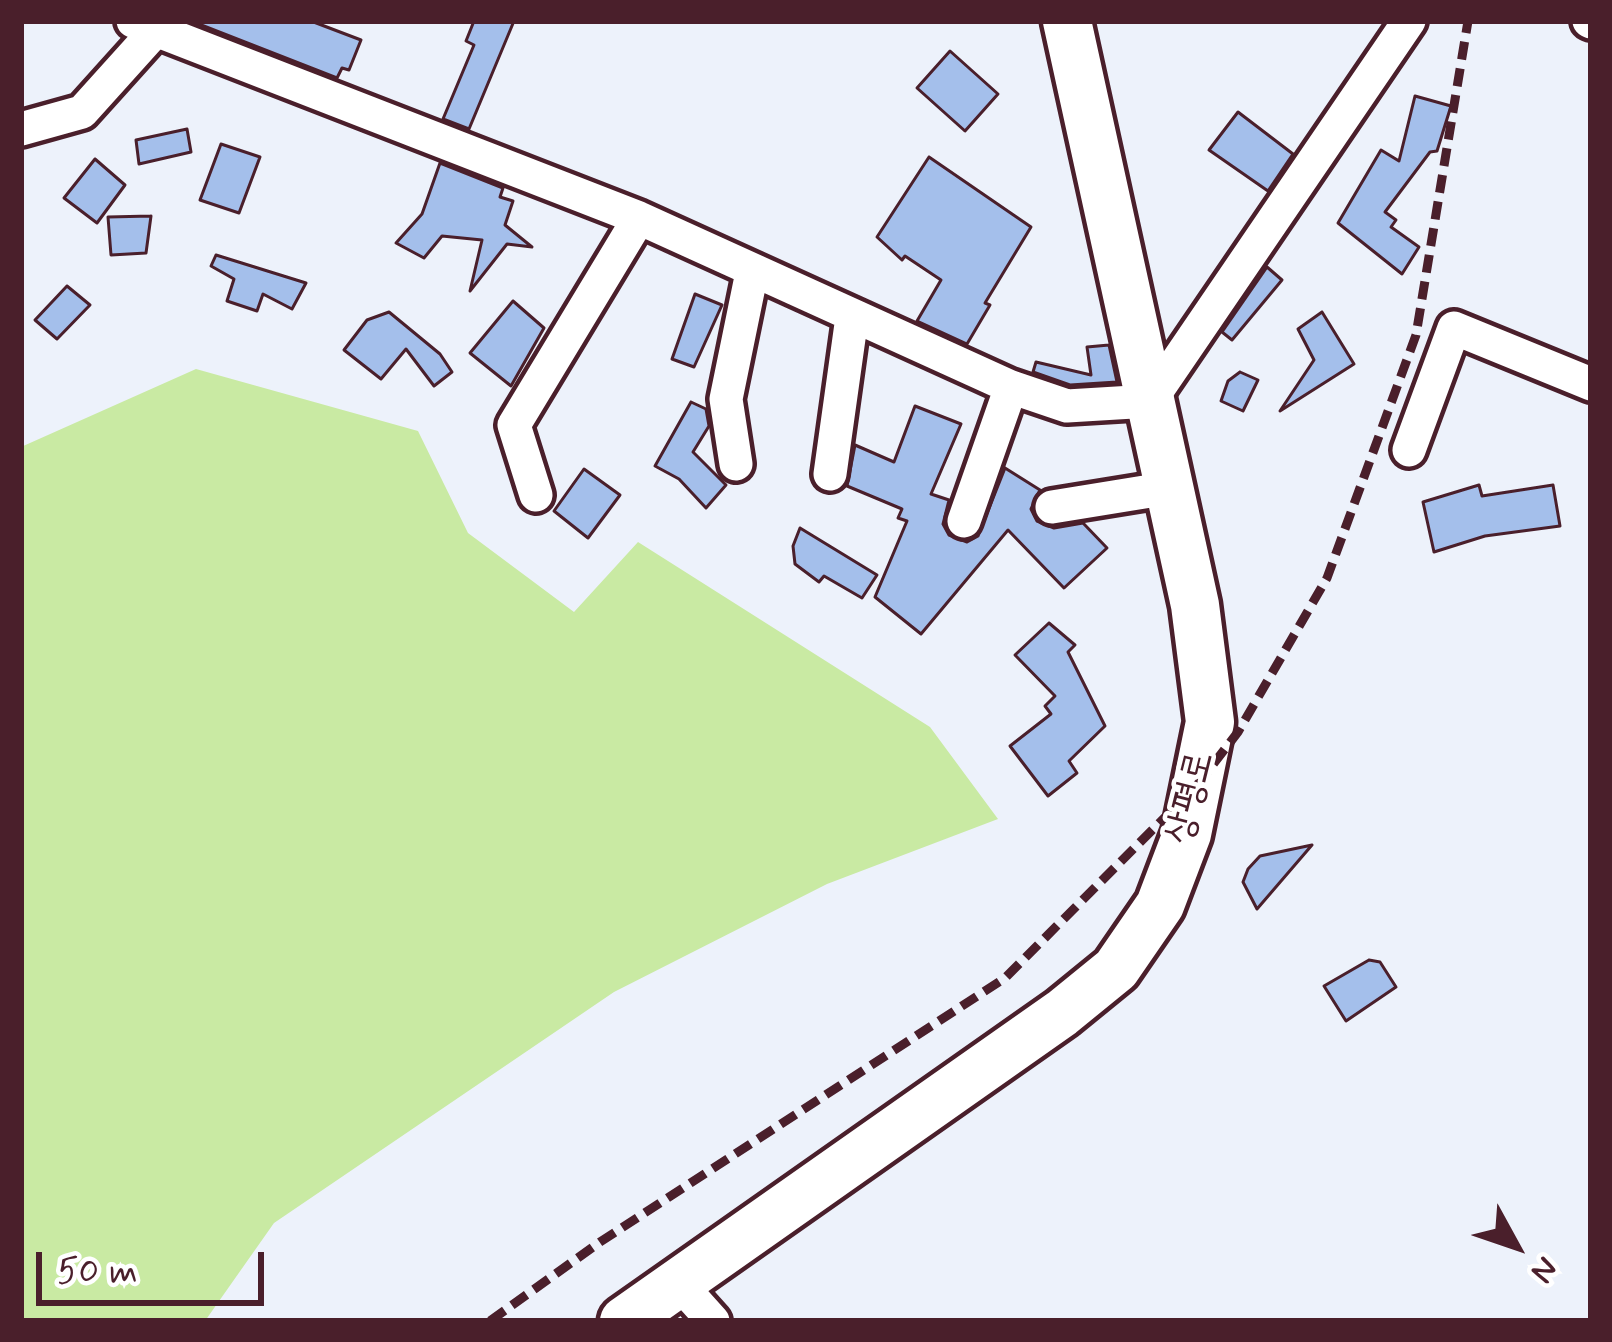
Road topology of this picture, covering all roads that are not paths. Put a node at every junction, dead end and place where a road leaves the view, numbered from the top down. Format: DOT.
graph roads {
  1 [pos="1067,21"];
  2 [pos="1408,21"];
  3 [pos="144,26"];
  4 [pos="21,129"];
  5 [pos="640,218"];
  6 [pos="752,272"];
  7 [pos="852,317"];
  8 [pos="1591,384"];
  9 [pos="1011,387"];
  10 [pos="1150,401"];
  11 [pos="1409,451"];
  12 [pos="736,464"];
  13 [pos="830,474"];
  14 [pos="1169,488"];
  15 [pos="536,495"];
  16 [pos="1052,507"];
  17 [pos="964,521"];
  18 [pos="678,1282"];
  19 [pos="624,1321"];
  20 [pos="713,1321"];
  1 -- 10 [label="main road, 상평로"];
  2 -- 10 [label="street"];
  3 -- 4 [label="street"];
  3 -- 5 [label="street"];
  5 -- 6 [label="street"];
  5 -- 15 [label="street"];
  6 -- 7 [label="street"];
  6 -- 12 [label="street"];
  7 -- 9 [label="street"];
  7 -- 13 [label="street"];
  8 -- 11 [label="street"];
  9 -- 10 [label="street"];
  9 -- 17 [label="street"];
  10 -- 14 [label="main road, 상평로"];
  14 -- 16 [label="street"];
  14 -- 18 [label="main road, 상평로"];
  18 -- 19 [label="main road, 상평로"];
  18 -- 20 [label="street"];
}
